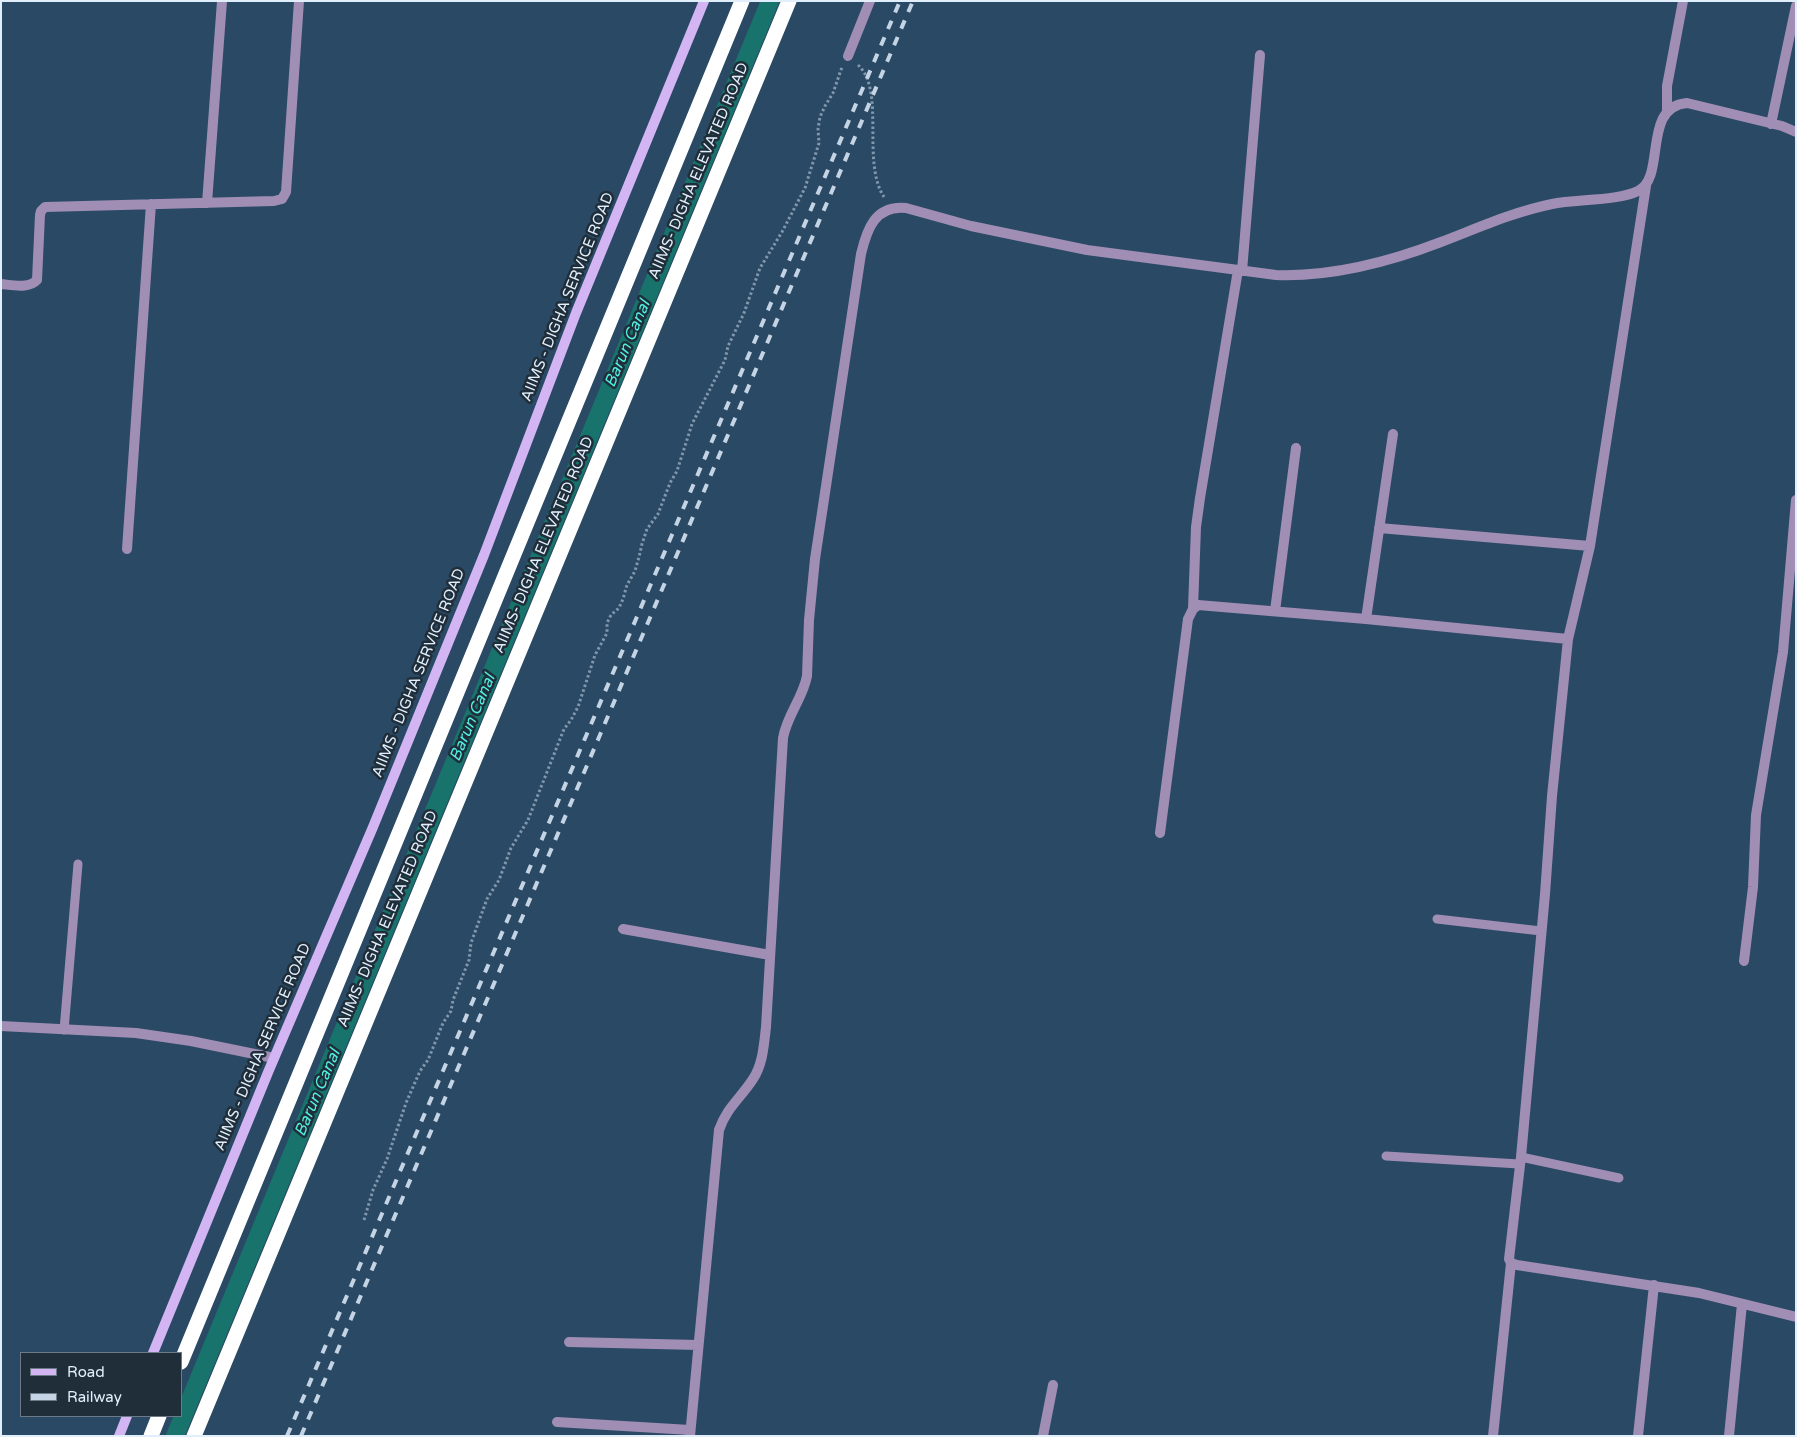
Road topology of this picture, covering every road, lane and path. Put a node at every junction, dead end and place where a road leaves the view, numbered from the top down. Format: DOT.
graph roads {
  1 [pos="222,1"];
  2 [pos="299,1"];
  3 [pos="704,1"];
  4 [pos="742,1"];
  5 [pos="789,1"];
  6 [pos="870,1"];
  7 [pos="1683,1"];
  8 [pos="1796,6"];
  9 [pos="1260,55"];
  10 [pos="848,56"];
  11 [pos="1667,111"];
  12 [pos="1771,124"];
  13 [pos="1796,132"];
  14 [pos="1646,186"];
  15 [pos="207,203"];
  16 [pos="151,204"];
  17 [pos="896,207"];
  18 [pos="1240,270"];
  19 [pos="1,284"];
  20 [pos="1393,434"];
  21 [pos="1296,448"];
  22 [pos="1796,500"];
  23 [pos="1379,528"];
  24 [pos="1590,546"];
  25 [pos="127,549"];
  26 [pos="1193,609"];
  27 [pos="1275,611"];
  28 [pos="1366,619"];
  29 [pos="1568,639"];
  30 [pos="1160,833"];
  31 [pos="78,864"];
  32 [pos="1438,919"];
  33 [pos="623,929"];
  34 [pos="1541,931"];
  35 [pos="770,955"];
  36 [pos="1744,961"];
  37 [pos="1,1026"];
  38 [pos="64,1030"];
  39 [pos="274,1058"];
  40 [pos="1386,1156"];
  41 [pos="1520,1161"];
  42 [pos="1619,1178"];
  43 [pos="364,1220"];
  44 [pos="1511,1263"];
  45 [pos="1654,1285"];
  46 [pos="1742,1304"];
  47 [pos="1796,1317"];
  48 [pos="569,1342"];
  49 [pos="698,1345"];
  50 [pos="153,1352"];
  51 [pos="182,1360"];
  52 [pos="1054,1385"];
  53 [pos="127,1417"];
  54 [pos="159,1417"];
  55 [pos="557,1422"];
  56 [pos="690,1433"];
  57 [pos="119,1436"];
  58 [pos="151,1436"];
  59 [pos="194,1436"];
  60 [pos="1043,1436"];
  61 [pos="1493,1436"];
  62 [pos="1638,1436"];
  63 [pos="1729,1436"];
  1 -- 15 [label="street"];
  2 -- 15 [label="street"];
  3 -- 39 [label="main road, AIIMS - DIGHA SERVICE ROAD"];
  4 -- 51 [label="highway, AIIMS- DIGHA ELEVATED ROAD"];
  5 -- 59 [label="highway, AIIMS- DIGHA ELEVATED ROAD"];
  6 -- 10 [label="street"];
  7 -- 11 [label="street"];
  8 -- 12 [label="street"];
  9 -- 18 [label="street"];
  10 -- 17 [label="path"];
  10 -- 43 [label="path"];
  11 -- 12 [label="street"];
  11 -- 14 [label="street"];
  12 -- 13 [label="street"];
  14 -- 18 [label="street"];
  14 -- 24 [label="street"];
  15 -- 16 [label="street"];
  16 -- 19 [label="street"];
  16 -- 25 [label="street"];
  17 -- 18 [label="street"];
  17 -- 35 [label="street"];
  18 -- 26 [label="street"];
  20 -- 23 [label="street"];
  21 -- 27 [label="street"];
  22 -- 36 [label="street"];
  23 -- 24 [label="street"];
  23 -- 28 [label="street"];
  24 -- 29 [label="street"];
  26 -- 27 [label="street"];
  26 -- 30 [label="street"];
  27 -- 28 [label="street"];
  28 -- 29 [label="street"];
  29 -- 34 [label="street"];
  31 -- 38 [label="lane"];
  32 -- 34 [label="lane"];
  33 -- 35 [label="street"];
  34 -- 41 [label="street"];
  35 -- 49 [label="street"];
  37 -- 38 [label="street"];
  38 -- 39 [label="street"];
  39 -- 50 [label="main road, AIIMS - DIGHA SERVICE ROAD"];
  40 -- 41 [label="lane"];
  41 -- 42 [label="lane"];
  41 -- 44 [label="street"];
  44 -- 45 [label="street"];
  44 -- 61 [label="street"];
  45 -- 46 [label="street"];
  45 -- 62 [label="street"];
  46 -- 47 [label="street"];
  46 -- 63 [label="street"];
  48 -- 49 [label="street"];
  49 -- 56 [label="street"];
  52 -- 60 [label="street"];
  53 -- 57 [label="main road"];
  54 -- 58 [label="highway"];
  55 -- 56 [label="street"];
}
